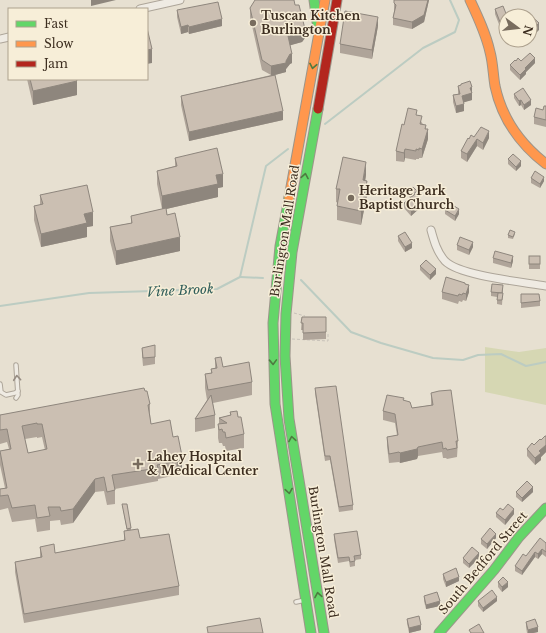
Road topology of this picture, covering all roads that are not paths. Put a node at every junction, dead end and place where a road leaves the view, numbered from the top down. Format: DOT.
graph roads {
  1 [pos="180,0"];
  2 [pos="314,0"];
  3 [pos="325,0"];
  4 [pos="337,0"];
  5 [pos="470,0"];
  6 [pos="144,8"];
  7 [pos="318,40"];
  8 [pos="546,164"];
  9 [pos="431,230"];
  10 [pos="546,286"];
  11 [pos="16,365"];
  12 [pos="0,384"];
  13 [pos="18,390"];
  14 [pos="16,398"];
  15 [pos="546,508"];
  16 [pos="306,600"];
  17 [pos="296,602"];
  18 [pos="311,633"];
  19 [pos="324,633"];
  20 [pos="439,633"];
  1 -- 6 [label="street"];
  2 -- 7 [label="main road"];
  3 -- 7 [label="main road, Burlington Mall Road"];
  19 -- 4 [label="main road, Burlington Mall Road, one-way"];
  5 -- 8 [label="main road"];
  7 -- 16 [label="main road, Burlington Mall Road, one-way"];
  9 -- 10 [label="street"];
  13 -- 11 [label="lane, one-way"];
  12 -- 13 [label="lane"];
  13 -- 14 [label="lane"];
  15 -- 20 [label="main road, South Bedford Street"];
  16 -- 17 [label="lane"];
  16 -- 18 [label="main road, Burlington Mall Road"];
}
